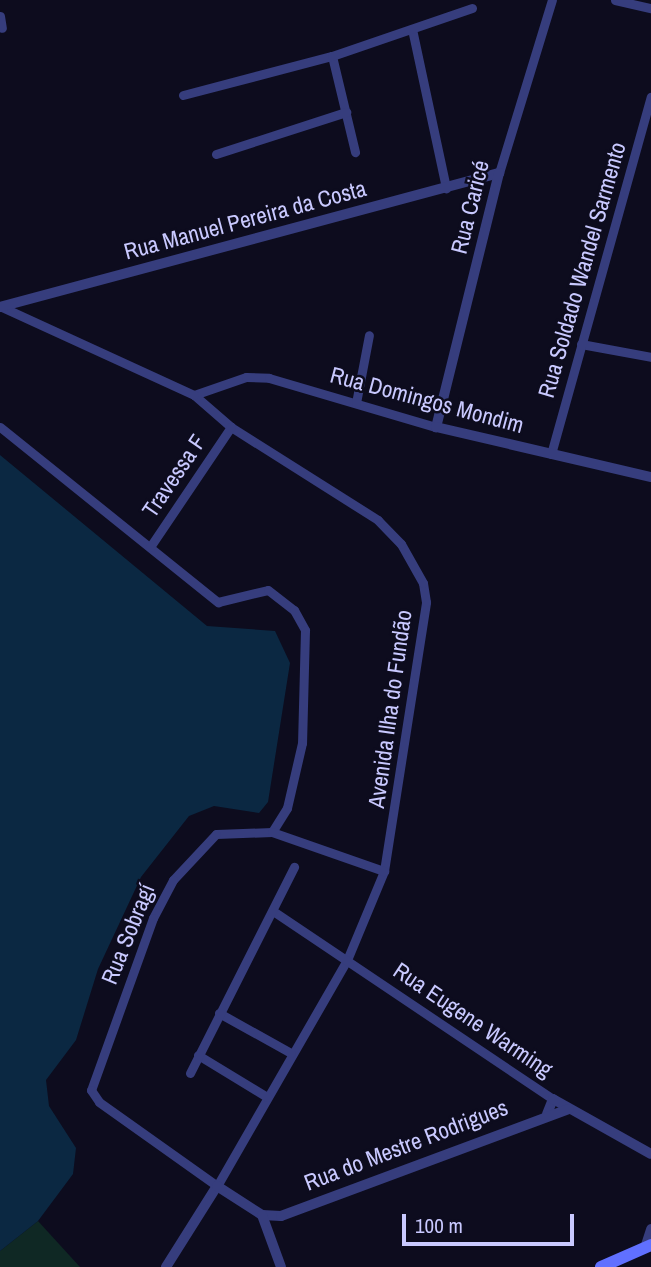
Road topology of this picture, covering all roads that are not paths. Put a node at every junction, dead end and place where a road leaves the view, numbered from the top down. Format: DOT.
graph roads {
  1 [pos="552,0"];
  2 [pos="615,0"];
  3 [pos="472,8"];
  4 [pos="651,8"];
  5 [pos="0,16"];
  6 [pos="2,28"];
  7 [pos="412,29"];
  8 [pos="332,56"];
  9 [pos="183,95"];
  10 [pos="651,97"];
  11 [pos="346,112"];
  12 [pos="355,152"];
  13 [pos="216,154"];
  14 [pos="499,173"];
  15 [pos="446,188"];
  16 [pos="1,307"];
  17 [pos="369,335"];
  18 [pos="581,344"];
  19 [pos="651,357"];
  20 [pos="194,396"];
  21 [pos="356,403"];
  22 [pos="0,427"];
  23 [pos="231,427"];
  24 [pos="436,427"];
  25 [pos="551,454"];
  26 [pos="651,477"];
  27 [pos="150,547"];
  28 [pos="272,832"];
  29 [pos="294,867"];
  30 [pos="384,871"];
  31 [pos="276,913"];
  32 [pos="346,960"];
  33 [pos="219,1013"];
  34 [pos="291,1053"];
  35 [pos="198,1055"];
  36 [pos="190,1073"];
  37 [pos="267,1097"];
  38 [pos="553,1099"];
  39 [pos="569,1109"];
  40 [pos="547,1114"];
  41 [pos="651,1154"];
  42 [pos="217,1186"];
  43 [pos="262,1215"];
  44 [pos="281,1216"];
  45 [pos="651,1229"];
  46 [pos="268,1232"];
  47 [pos="648,1246"];
  48 [pos="166,1267"];
  49 [pos="281,1267"];
  50 [pos="601,1267"];
  1 -- 14 [label="street, Rua Caricé"];
  2 -- 4 [label="street"];
  3 -- 7 [label="street"];
  5 -- 6 [label="street"];
  7 -- 8 [label="street"];
  7 -- 15 [label="street"];
  8 -- 9 [label="street"];
  8 -- 11 [label="street"];
  10 -- 18 [label="street, Rua Soldado Wandel Sarmento"];
  11 -- 12 [label="street"];
  11 -- 13 [label="street"];
  14 -- 15 [label="street, Rua Manuel Pereira da Costa"];
  14 -- 24 [label="street, Rua Caricé"];
  15 -- 16 [label="street, Rua Manuel Pereira da Costa"];
  16 -- 20 [label="street, Avenida Ilha do Fundão"];
  17 -- 21 [label="street"];
  18 -- 19 [label="street"];
  18 -- 25 [label="street, Rua Soldado Wandel Sarmento"];
  20 -- 21 [label="street, Rua Domingos Mondim"];
  20 -- 23 [label="street, Avenida Ilha do Fundão"];
  21 -- 24 [label="street, Rua Domingos Mondim"];
  22 -- 27 [label="street"];
  23 -- 27 [label="street, Travessa F"];
  23 -- 30 [label="street, Avenida Ilha do Fundão"];
  24 -- 25 [label="street, Rua Domingos Mondim"];
  25 -- 26 [label="street, Rua Domingos Mondim"];
  27 -- 28 [label="street"];
  28 -- 30 [label="street"];
  28 -- 42 [label="street, Rua Sobragí"];
  29 -- 31 [label="street"];
  30 -- 32 [label="street, Avenida Ilha do Fundão"];
  31 -- 32 [label="street, Rua Eugene Warming"];
  31 -- 33 [label="street"];
  32 -- 34 [label="street, Avenida Ilha do Fundão"];
  32 -- 38 [label="street, Rua Eugene Warming"];
  33 -- 34 [label="street"];
  33 -- 35 [label="street"];
  34 -- 37 [label="street, Avenida Ilha do Fundão"];
  35 -- 36 [label="street"];
  35 -- 37 [label="street"];
  37 -- 42 [label="street, Avenida Ilha do Fundão"];
  38 -- 39 [label="street, Rua Eugene Warming"];
  38 -- 40 [label="street"];
  39 -- 40 [label="street, Rua do Mestre Rodrigues"];
  39 -- 41 [label="street, Rua Eugene Warming"];
  40 -- 44 [label="street, Rua do Mestre Rodrigues"];
  42 -- 43 [label="street, Rua Sobragí"];
  42 -- 48 [label="street"];
  43 -- 44 [label="street, Rua do Mestre Rodrigues"];
  43 -- 46 [label="street"];
  44 -- 46 [label="street, Rua do Mestre Rodrigues"];
  45 -- 47 [label="street"];
  46 -- 49 [label="street"];
  47 -- 50 [label="main road"];
}
